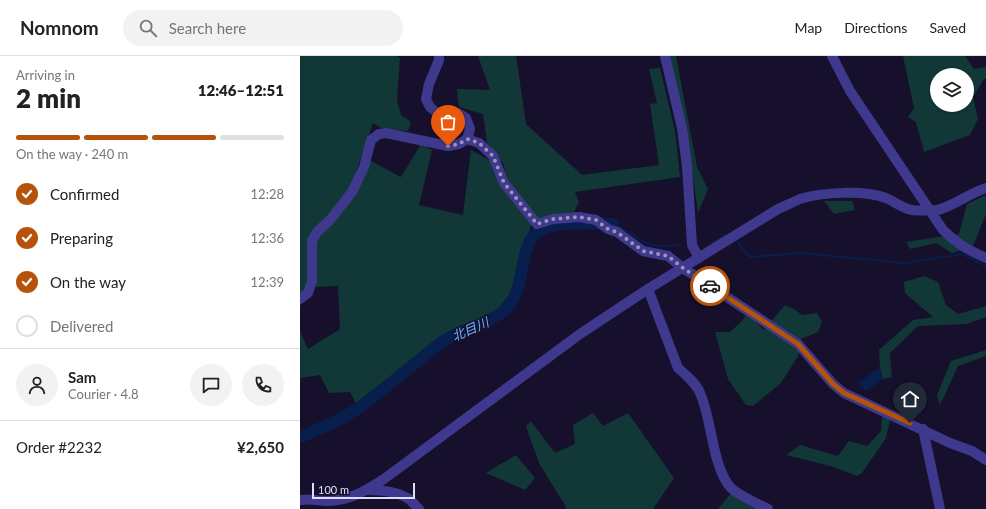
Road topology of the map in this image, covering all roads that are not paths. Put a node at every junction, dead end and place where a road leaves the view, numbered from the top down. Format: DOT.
graph roads {
  1 [pos="439,56"];
  2 [pos="665,56"];
  3 [pos="832,56"];
  4 [pos="467,139"];
  5 [pos="986,188"];
  6 [pos="930,210"];
  7 [pos="699,258"];
  8 [pos="986,258"];
  9 [pos="683,268"];
  10 [pos="648,289"];
  11 [pos="300,299"];
  12 [pos="923,429"];
  13 [pos="986,460"];
  14 [pos="367,490"];
  15 [pos="300,500"];
  16 [pos="419,509"];
  17 [pos="768,509"];
  18 [pos="940,509"];
  1 -- 4 [label="street"];
  2 -- 7 [label="street"];
  3 -- 6 [label="street"];
  4 -- 9 [label="street"];
  4 -- 11 [label="street"];
  5 -- 6 [label="street"];
  6 -- 7 [label="street"];
  6 -- 8 [label="street"];
  7 -- 9 [label="street"];
  9 -- 10 [label="street"];
  9 -- 12 [label="street"];
  10 -- 14 [label="street"];
  10 -- 17 [label="street"];
  12 -- 13 [label="street"];
  12 -- 18 [label="street"];
  14 -- 15 [label="street"];
  14 -- 16 [label="street"];
}
